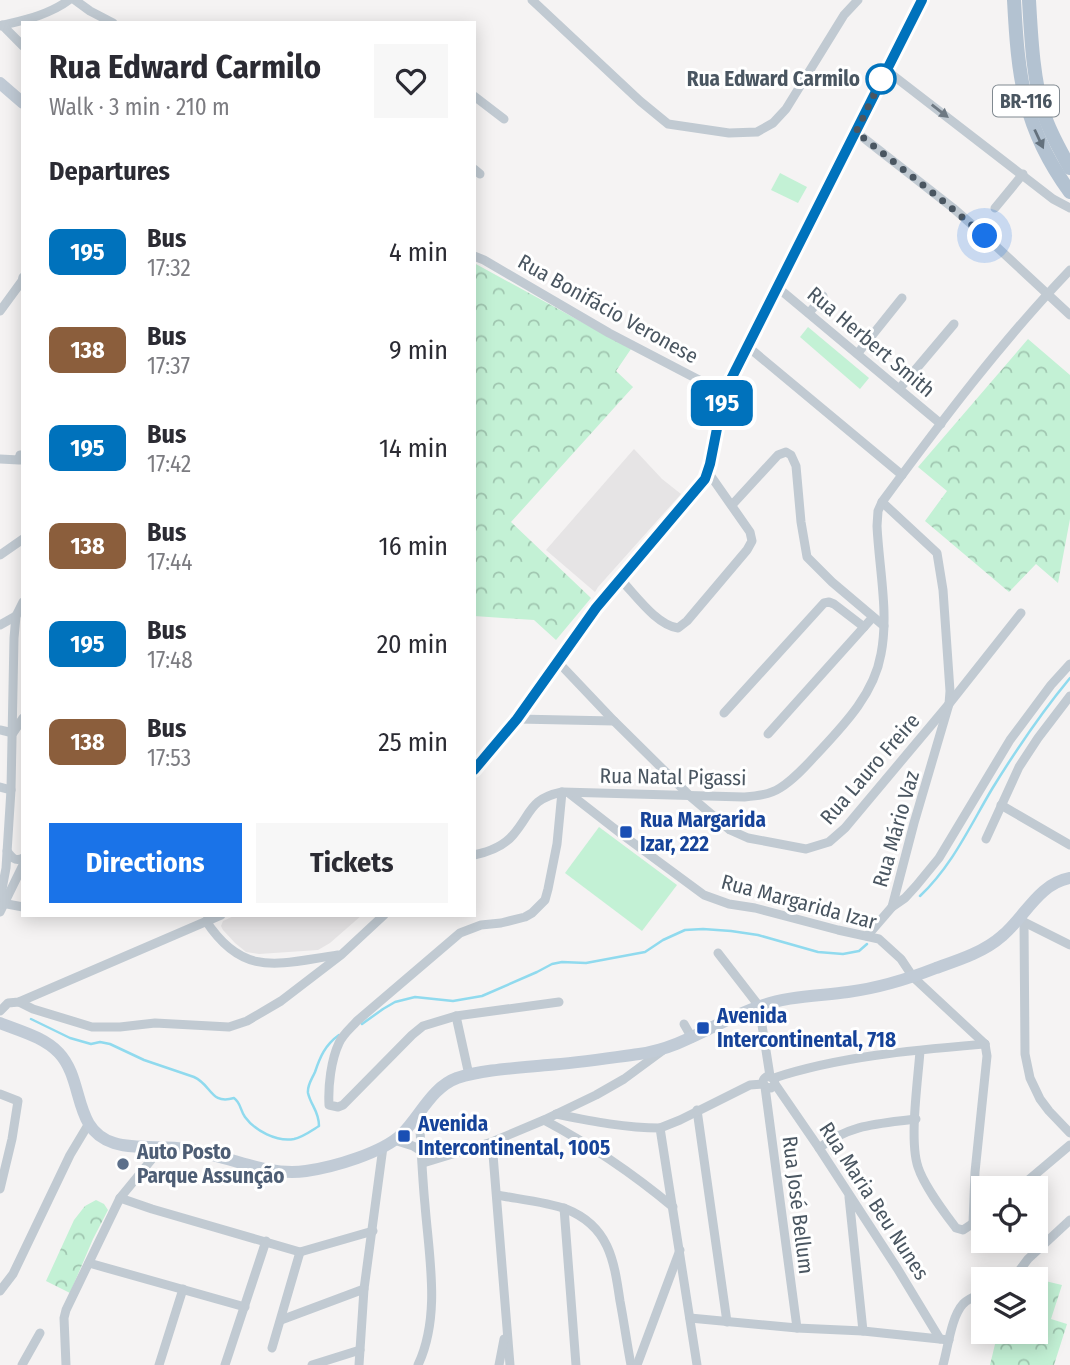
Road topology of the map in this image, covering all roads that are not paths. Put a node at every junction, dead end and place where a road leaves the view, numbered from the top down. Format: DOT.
graph roads {
  1 [pos="69,0"];
  2 [pos="75,0"];
  3 [pos="532,0"];
  4 [pos="858,0"];
  5 [pos="922,0"];
  6 [pos="1014,0"];
  7 [pos="1029,0"];
  8 [pos="109,21"];
  9 [pos="1,26"];
  10 [pos="21,44"];
  11 [pos="1017,50"];
  12 [pos="886,70"];
  13 [pos="0,83"];
  14 [pos="1037,85"];
  15 [pos="476,98"];
  16 [pos="21,101"];
  17 [pos="504,119"];
  18 [pos="856,132"];
  19 [pos="1070,168"];
  20 [pos="1023,174"];
  21 [pos="1070,192"];
  22 [pos="995,208"];
  23 [pos="1070,208"];
  24 [pos="476,257"];
  25 [pos="1070,270"];
  26 [pos="21,282"];
  27 [pos="777,287"];
  28 [pos="1047,295"];
  29 [pos="823,296"];
  30 [pos="902,298"];
  31 [pos="0,311"];
  32 [pos="810,313"];
  33 [pos="1070,316"];
  34 [pos="954,324"];
  35 [pos="747,346"];
  36 [pos="858,353"];
  37 [pos="900,388"];
  38 [pos="724,393"];
  39 [pos="941,424"];
  40 [pos="21,455"];
  41 [pos="0,459"];
  42 [pos="708,472"];
  43 [pos="902,475"];
  44 [pos="882,502"];
  45 [pos="732,505"];
  46 [pos="21,540"];
  47 [pos="0,555"];
  48 [pos="620,579"];
  49 [pos="21,607"];
  50 [pos="1021,613"];
  51 [pos="16,616"];
  52 [pos="873,617"];
  53 [pos="0,625"];
  54 [pos="884,626"];
  55 [pos="864,627"];
  56 [pos="558,662"];
  57 [pos="1070,664"];
  58 [pos="1070,696"];
  59 [pos="949,704"];
  60 [pos="724,713"];
  61 [pos="517,719"];
  62 [pos="21,721"];
  63 [pos="614,722"];
  64 [pos="0,730"];
  65 [pos="13,733"];
  66 [pos="768,734"];
  67 [pos="476,768"];
  68 [pos="0,787"];
  69 [pos="11,790"];
  70 [pos="565,792"];
  71 [pos="691,797"];
  72 [pos="1001,805"];
  73 [pos="986,839"];
  74 [pos="1070,845"];
  75 [pos="5,846"];
  76 [pos="476,854"];
  77 [pos="21,859"];
  78 [pos="21,869"];
  79 [pos="1070,878"];
  80 [pos="1,905"];
  81 [pos="21,907"];
  82 [pos="892,907"];
  83 [pos="216,917"];
  84 [pos="382,917"];
  85 [pos="1022,920"];
  86 [pos="206,921"];
  87 [pos="867,936"];
  88 [pos="1070,945"];
  89 [pos="718,953"];
  90 [pos="341,955"];
  91 [pos="913,977"];
  92 [pos="0,995"];
  93 [pos="19,1002"];
  94 [pos="559,1002"];
  95 [pos="8,1003"];
  96 [pos="759,1006"];
  97 [pos="0,1011"];
  98 [pos="456,1016"];
  99 [pos="0,1023"];
  100 [pos="684,1024"];
  101 [pos="692,1038"];
  102 [pos="985,1044"];
  103 [pos="663,1049"];
  104 [pos="920,1051"];
  105 [pos="469,1075"];
  106 [pos="769,1082"];
  107 [pos="0,1094"];
  108 [pos="697,1110"];
  109 [pos="556,1114"];
  110 [pos="916,1119"];
  111 [pos="544,1120"];
  112 [pos="417,1123"];
  113 [pos="88,1125"];
  114 [pos="660,1128"];
  115 [pos="1070,1133"];
  116 [pos="492,1142"];
  117 [pos="389,1144"];
  118 [pos="1070,1145"];
  119 [pos="157,1147"];
  120 [pos="819,1148"];
  121 [pos="421,1151"];
  122 [pos="423,1163"];
  123 [pos="975,1176"];
  124 [pos="1033,1176"];
  125 [pos="0,1189"];
  126 [pos="497,1195"];
  127 [pos="849,1196"];
  128 [pos="120,1198"];
  129 [pos="673,1207"];
  130 [pos="564,1208"];
  131 [pos="1070,1220"];
  132 [pos="971,1225"];
  133 [pos="373,1231"];
  134 [pos="266,1241"];
  135 [pos="680,1248"];
  136 [pos="300,1252"];
  137 [pos="89,1263"];
  138 [pos="1021,1267"];
  139 [pos="183,1289"];
  140 [pos="364,1289"];
  141 [pos="0,1292"];
  142 [pos="971,1299"];
  143 [pos="245,1307"];
  144 [pos="690,1318"];
  145 [pos="281,1320"];
  146 [pos="727,1322"];
  147 [pos="507,1327"];
  148 [pos="797,1328"];
  149 [pos="863,1331"];
  150 [pos="40,1334"];
  151 [pos="945,1340"];
  152 [pos="272,1348"];
  153 [pos="360,1350"];
  154 [pos="22,1365"];
  155 [pos="66,1365"];
  156 [pos="159,1365"];
  157 [pos="225,1365"];
  158 [pos="312,1365"];
  159 [pos="359,1365"];
  160 [pos="418,1365"];
  161 [pos="499,1365"];
  162 [pos="510,1365"];
  163 [pos="576,1365"];
  164 [pos="631,1365"];
  165 [pos="637,1365"];
  166 [pos="697,1365"];
  167 [pos="943,1365"];
  1 -- 9 [label="street"];
  2 -- 8 [label="street"];
  3 -- 4 [label="street"];
  5 -- 12 [label="street"];
  6 -- 11 [label="main road, BR-116"];
  7 -- 14 [label="main road, BR-116"];
  9 -- 10 [label="street"];
  11 -- 14 [label="main road"];
  11 -- 21 [label="main road, BR-116, one-way"];
  12 -- 18 [label="street"];
  12 -- 20 [label="street, one-way"];
  13 -- 16 [label="street"];
  14 -- 19 [label="main road, BR-116"];
  15 -- 17 [label="street"];
  18 -- 27 [label="street"];
  18 -- 28 [label="street"];
  20 -- 22 [label="street"];
  20 -- 23 [label="street"];
  24 -- 38 [label="street, Rua Bonifácio Veronese"];
  25 -- 28 [label="street"];
  26 -- 31 [label="street"];
  27 -- 32 [label="street, Rua Herbert Smith"];
  27 -- 35 [label="street"];
  28 -- 33 [label="street"];
  28 -- 39 [label="street"];
  29 -- 32 [label="street"];
  30 -- 36 [label="street"];
  32 -- 36 [label="street, Rua Herbert Smith"];
  34 -- 37 [label="street"];
  35 -- 38 [label="street"];
  35 -- 43 [label="street"];
  36 -- 37 [label="street, Rua Herbert Smith"];
  37 -- 39 [label="street, Rua Herbert Smith"];
  38 -- 42 [label="street"];
  39 -- 43 [label="street"];
  40 -- 41 [label="street"];
  42 -- 45 [label="street"];
  42 -- 48 [label="street"];
  43 -- 44 [label="street"];
  44 -- 54 [label="street, Rua Natal Pigassi"];
  44 -- 59 [label="street, Rua Mário Vaz"];
  45 -- 48 [label="street"];
  45 -- 52 [label="street"];
  46 -- 47 [label="street"];
  48 -- 56 [label="street"];
  49 -- 51 [label="street"];
  50 -- 59 [label="street, Rua Lauro Freire"];
  51 -- 53 [label="street"];
  51 -- 65 [label="street"];
  52 -- 54 [label="street"];
  52 -- 55 [label="street"];
  54 -- 71 [label="street, Rua Natal Pigassi"];
  55 -- 60 [label="street"];
  55 -- 66 [label="street"];
  56 -- 61 [label="street"];
  56 -- 63 [label="street, Rua Lauro Freire"];
  57 -- 82 [label="street"];
  58 -- 72 [label="street"];
  59 -- 71 [label="street, Rua Lauro Freire"];
  59 -- 82 [label="street, Rua Mário Vaz"];
  61 -- 63 [label="street"];
  61 -- 67 [label="street"];
  62 -- 65 [label="street"];
  63 -- 71 [label="street, Rua Lauro Freire"];
  64 -- 65 [label="street"];
  65 -- 69 [label="street"];
  68 -- 69 [label="street"];
  69 -- 75 [label="street"];
  70 -- 71 [label="street, Rua Natal Pigassi"];
  70 -- 76 [label="street, Rua Natal Pigassi"];
  70 -- 87 [label="street, Rua Margarida Izar"];
  70 -- 98 [label="street"];
  72 -- 73 [label="street"];
  72 -- 74 [label="street"];
  75 -- 77 [label="street"];
  75 -- 80 [label="street"];
  78 -- 80 [label="street"];
  79 -- 85 [label="street"];
  80 -- 81 [label="street"];
  82 -- 87 [label="street"];
  83 -- 86 [label="street"];
  84 -- 90 [label="street"];
  85 -- 88 [label="street"];
  85 -- 91 [label="street"];
  85 -- 115 [label="street"];
  86 -- 90 [label="street"];
  86 -- 93 [label="street"];
  87 -- 91 [label="street, Rua Margarida Izar"];
  89 -- 96 [label="street"];
  90 -- 93 [label="street"];
  91 -- 96 [label="street"];
  91 -- 102 [label="street, Rua Margarida Izar"];
  92 -- 95 [label="street"];
  93 -- 95 [label="street"];
  94 -- 98 [label="street"];
  95 -- 97 [label="street"];
  96 -- 101 [label="street"];
  96 -- 106 [label="street, Rua Maria Beu Nunes"];
  98 -- 105 [label="street"];
  99 -- 113 [label="street"];
  100 -- 101 [label="street"];
  101 -- 103 [label="street"];
  102 -- 104 [label="street"];
  102 -- 123 [label="street"];
  103 -- 105 [label="street"];
  103 -- 109 [label="street"];
  104 -- 106 [label="street"];
  104 -- 110 [label="street"];
  105 -- 112 [label="street"];
  106 -- 108 [label="street"];
  106 -- 120 [label="street, Rua Maria Beu Nunes"];
  106 -- 148 [label="street, Rua José Bellum"];
  107 -- 125 [label="street"];
  108 -- 114 [label="street"];
  108 -- 146 [label="street"];
  109 -- 111 [label="street"];
  109 -- 114 [label="street"];
  110 -- 120 [label="street"];
  110 -- 132 [label="street"];
  111 -- 116 [label="street"];
  111 -- 129 [label="street"];
  112 -- 117 [label="street"];
  112 -- 121 [label="street"];
  113 -- 119 [label="street"];
  113 -- 141 [label="street"];
  114 -- 129 [label="street"];
  116 -- 122 [label="street"];
  116 -- 126 [label="street"];
  117 -- 119 [label="street"];
  117 -- 121 [label="street"];
  117 -- 133 [label="street"];
  118 -- 124 [label="street"];
  119 -- 128 [label="street"];
  120 -- 127 [label="street, Rua Maria Beu Nunes"];
  121 -- 122 [label="street"];
  122 -- 160 [label="street"];
  126 -- 130 [label="street"];
  126 -- 147 [label="street"];
  127 -- 149 [label="street"];
  127 -- 151 [label="street, Rua Maria Beu Nunes"];
  128 -- 134 [label="street"];
  128 -- 137 [label="street"];
  129 -- 135 [label="street"];
  130 -- 163 [label="street"];
  130 -- 164 [label="street"];
  131 -- 138 [label="street"];
  133 -- 136 [label="street"];
  133 -- 140 [label="street"];
  134 -- 136 [label="street"];
  134 -- 143 [label="street"];
  135 -- 144 [label="street"];
  135 -- 165 [label="street"];
  136 -- 145 [label="street"];
  137 -- 139 [label="street"];
  137 -- 155 [label="street"];
  139 -- 143 [label="street"];
  139 -- 156 [label="street"];
  140 -- 145 [label="street"];
  140 -- 153 [label="street"];
  142 -- 151 [label="street"];
  143 -- 157 [label="street"];
  144 -- 146 [label="street"];
  144 -- 166 [label="street"];
  145 -- 152 [label="street"];
  146 -- 148 [label="street"];
  147 -- 161 [label="street"];
  147 -- 162 [label="street"];
  148 -- 149 [label="street"];
  149 -- 151 [label="street"];
  150 -- 154 [label="street"];
  151 -- 167 [label="street"];
  153 -- 158 [label="street"];
  153 -- 159 [label="street"];
}
